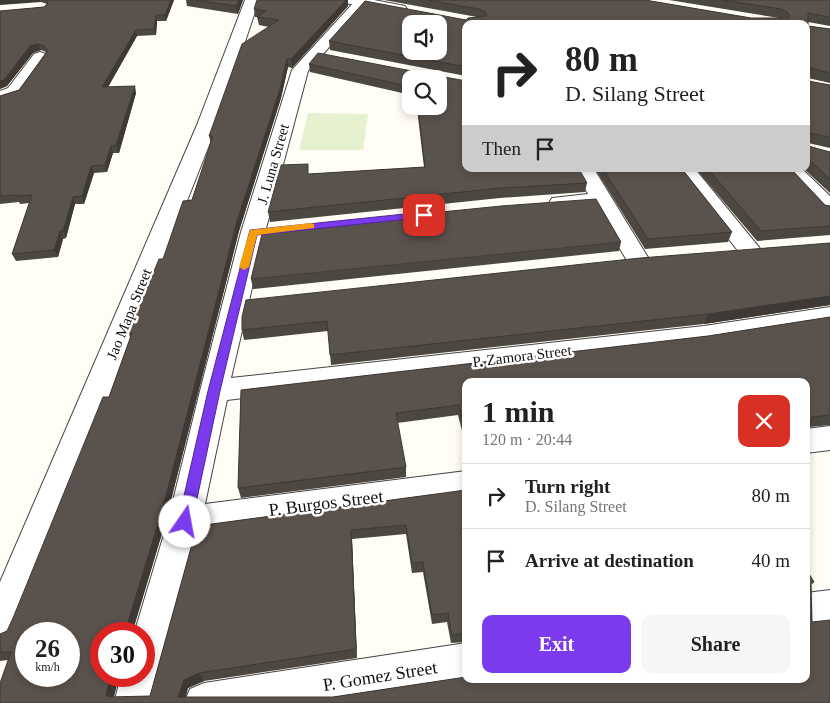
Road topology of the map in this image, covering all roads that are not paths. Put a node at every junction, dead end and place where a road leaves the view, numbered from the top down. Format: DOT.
graph roads {
  1 [pos="252,0"];
  2 [pos="356,1"];
  3 [pos="410,11"];
  4 [pos="40,57"];
  5 [pos="0,97"];
  6 [pos="586,172"];
  7 [pos="687,172"];
  8 [pos="794,172"];
  9 [pos="603,200"];
  10 [pos="537,204"];
  11 [pos="830,210"];
  12 [pos="722,253"];
  13 [pos="608,262"];
  14 [pos="830,316"];
  15 [pos="214,391"];
  16 [pos="830,438"];
  17 [pos="810,440"];
  18 [pos="462,486"];
  19 [pos="185,522"];
  20 [pos="830,608"];
  21 [pos="810,611"];
  22 [pos="0,626"];
  23 [pos="155,628"];
  24 [pos="462,664"];
  25 [pos="138,687"];
  26 [pos="134,703"];
  27 [pos="204,703"];
  1 -- 22 [label="street, Jao Mapa Street"];
  2 -- 3 [label="street"];
  2 -- 15 [label="street, J. Luna Street"];
  4 -- 5 [label="street"];
  6 -- 9 [label="street"];
  7 -- 12 [label="street"];
  8 -- 11 [label="street"];
  9 -- 10 [label="street"];
  9 -- 13 [label="street"];
  14 -- 15 [label="street, P. Zamora Street"];
  15 -- 19 [label="street, J. Luna Street"];
  16 -- 17 [label="street"];
  18 -- 19 [label="street, P. Burgos Street"];
  19 -- 23 [label="street, J. Luna Street"];
  20 -- 21 [label="street"];
  24 -- 27 [label="street, P. Gomez Street"];
  25 -- 26 [label="street"];
}
